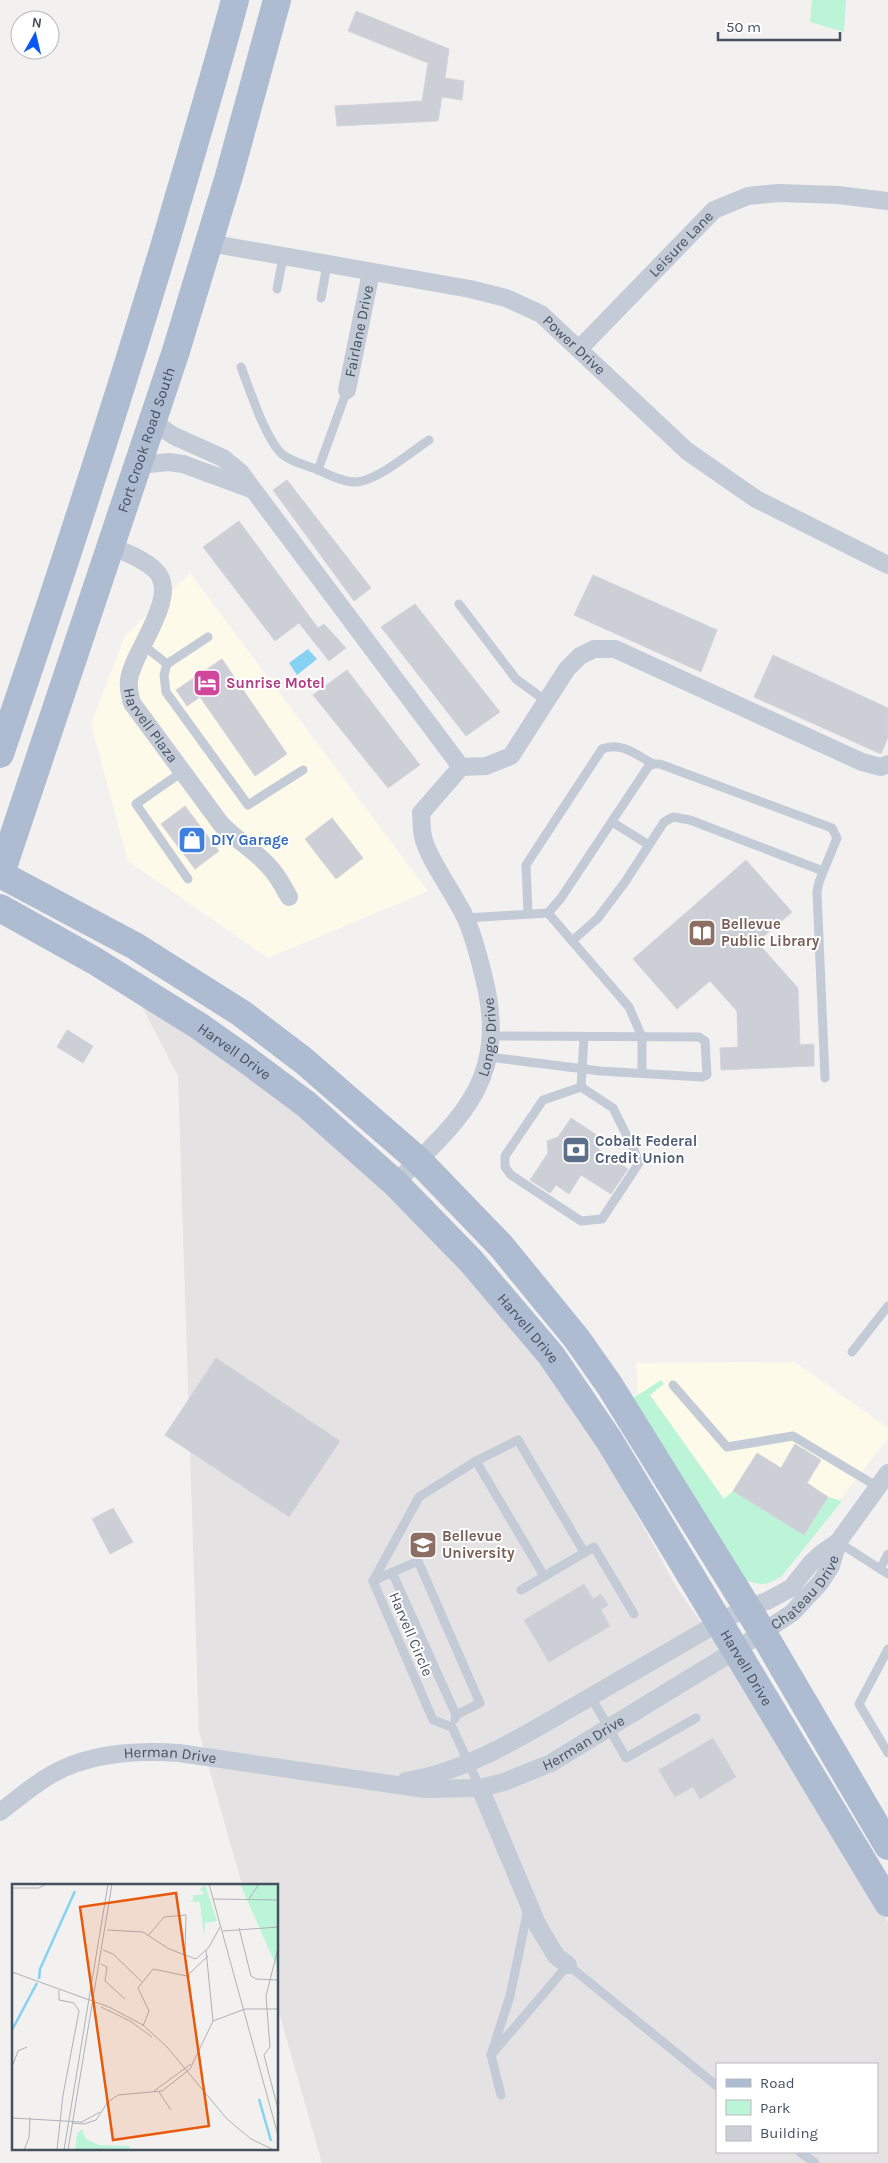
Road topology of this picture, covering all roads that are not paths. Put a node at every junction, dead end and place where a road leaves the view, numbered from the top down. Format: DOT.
graph roads {
  1 [pos="235,0"];
  2 [pos="276,0"];
  3 [pos="888,202"];
  4 [pos="209,243"];
  5 [pos="283,257"];
  6 [pos="327,265"];
  7 [pos="371,272"];
  8 [pos="277,289"];
  9 [pos="321,298"];
  10 [pos="580,348"];
  11 [pos="241,367"];
  12 [pos="347,390"];
  13 [pos="154,422"];
  14 [pos="429,440"];
  15 [pos="139,465"];
  16 [pos="318,470"];
  17 [pos="251,489"];
  18 [pos="111,546"];
  19 [pos="888,565"];
  20 [pos="459,604"];
  21 [pos="208,637"];
  22 [pos="143,645"];
  23 [pos="167,664"];
  24 [pos="546,702"];
  25 [pos="0,754"];
  26 [pos="653,764"];
  27 [pos="888,764"];
  28 [pos="462,767"];
  29 [pos="303,770"];
  30 [pos="182,772"];
  31 [pos="612,822"];
  32 [pos="649,845"];
  33 [pos="824,872"];
  34 [pos="0,875"];
  35 [pos="188,879"];
  36 [pos="289,897"];
  37 [pos="0,908"];
  38 [pos="548,913"];
  39 [pos="528,914"];
  40 [pos="466,918"];
  41 [pos="572,941"];
  42 [pos="492,1036"];
  43 [pos="584,1037"];
  44 [pos="642,1037"];
  45 [pos="490,1057"];
  46 [pos="583,1068"];
  47 [pos="642,1073"];
  48 [pos="825,1078"];
  49 [pos="581,1087"];
  50 [pos="418,1160"];
  51 [pos="395,1183"];
  52 [pos="888,1306"];
  53 [pos="852,1352"];
  54 [pos="673,1385"];
  55 [pos="476,1461"];
  56 [pos="883,1480"];
  57 [pos="838,1542"];
  58 [pos="584,1552"];
  59 [pos="888,1554"];
  60 [pos="392,1572"];
  61 [pos="884,1572"];
  62 [pos="544,1576"];
  63 [pos="373,1581"];
  64 [pos="521,1590"];
  65 [pos="746,1608"];
  66 [pos="634,1614"];
  67 [pos="718,1622"];
  68 [pos="763,1633"];
  69 [pos="888,1649"];
  70 [pos="736,1650"];
  71 [pos="591,1697"];
  72 [pos="456,1715"];
  73 [pos="696,1718"];
  74 [pos="452,1727"];
  75 [pos="609,1728"];
  76 [pos="888,1753"];
  77 [pos="467,1762"];
  78 [pos="384,1784"];
  79 [pos="480,1788"];
  80 [pos="0,1812"];
  81 [pos="888,1846"];
  82 [pos="888,1903"];
  83 [pos="529,1904"];
  84 [pos="568,1966"];
  85 [pos="491,2055"];
  86 [pos="716,2085"];
  87 [pos="501,2095"];
  88 [pos="801,2153"];
  89 [pos="815,2163"];
  1 -- 25 [label="main road"];
  2 -- 4 [label="main road, Fort Crook Road South"];
  3 -- 10 [label="street, Leisure Lane"];
  4 -- 5 [label="street, Power Drive"];
  4 -- 13 [label="main road, Fort Crook Road South"];
  5 -- 6 [label="street, Power Drive"];
  5 -- 8 [label="lane"];
  6 -- 7 [label="street, Power Drive"];
  6 -- 9 [label="lane"];
  7 -- 10 [label="street, Power Drive"];
  7 -- 12 [label="street, Fairlane Drive"];
  10 -- 19 [label="street, Power Drive"];
  11 -- 16 [label="lane"];
  12 -- 16 [label="lane"];
  13 -- 15 [label="main road, Fort Crook Road South"];
  13 -- 17 [label="street"];
  14 -- 16 [label="lane"];
  15 -- 17 [label="street"];
  15 -- 18 [label="main road, Fort Crook Road South"];
  17 -- 28 [label="street"];
  18 -- 22 [label="street, Harvell Plaza"];
  18 -- 34 [label="main road, Fort Crook Road South"];
  20 -- 24 [label="lane"];
  21 -- 23 [label="lane"];
  22 -- 23 [label="lane"];
  22 -- 30 [label="street, Harvell Plaza"];
  23 -- 29 [label="lane"];
  24 -- 27 [label="street"];
  24 -- 28 [label="street"];
  26 -- 31 [label="lane"];
  26 -- 33 [label="lane"];
  26 -- 39 [label="lane"];
  28 -- 40 [label="street, Longo Drive"];
  30 -- 35 [label="lane"];
  30 -- 36 [label="street, Harvell Plaza"];
  31 -- 32 [label="lane"];
  31 -- 38 [label="lane"];
  32 -- 33 [label="lane"];
  32 -- 41 [label="lane"];
  33 -- 48 [label="lane"];
  34 -- 50 [label="main road, Harvell Drive"];
  37 -- 51 [label="main road, Harvell Drive"];
  38 -- 39 [label="lane"];
  38 -- 41 [label="lane"];
  39 -- 40 [label="lane"];
  40 -- 42 [label="street, Longo Drive"];
  41 -- 44 [label="lane"];
  42 -- 43 [label="lane"];
  42 -- 45 [label="street, Longo Drive"];
  43 -- 44 [label="lane"];
  43 -- 46 [label="lane"];
  44 -- 47 [label="lane"];
  44 -- 47 [label="lane"];
  45 -- 46 [label="lane"];
  45 -- 50 [label="street, Longo Drive"];
  46 -- 47 [label="lane"];
  46 -- 49 [label="lane"];
  49 -- 49 [label="lane"];
  50 -- 51 [label="street, Longo Drive"];
  50 -- 65 [label="main road, Harvell Drive"];
  51 -- 67 [label="main road, Harvell Drive"];
  52 -- 53 [label="lane"];
  54 -- 56 [label="lane"];
  55 -- 58 [label="lane"];
  55 -- 62 [label="lane"];
  55 -- 63 [label="lane"];
  56 -- 57 [label="street, Chateau Drive"];
  57 -- 61 [label="lane"];
  57 -- 65 [label="street, Chateau Drive"];
  57 -- 68 [label="street, Chateau Drive"];
  58 -- 62 [label="lane"];
  58 -- 66 [label="lane"];
  59 -- 61 [label="lane"];
  60 -- 63 [label="lane, Harvell Circle"];
  60 -- 72 [label="lane"];
  60 -- 72 [label="lane, Harvell Circle"];
  62 -- 64 [label="lane"];
  63 -- 74 [label="lane, Harvell Circle"];
  65 -- 67 [label="street, Herman Drive"];
  65 -- 68 [label="main road, Harvell Drive"];
  67 -- 70 [label="main road, Harvell Drive"];
  67 -- 71 [label="street, Herman Drive"];
  68 -- 70 [label="street, Herman Drive"];
  68 -- 81 [label="main road, Harvell Drive"];
  69 -- 76 [label="lane"];
  70 -- 75 [label="street, Herman Drive"];
  70 -- 82 [label="main road, Harvell Drive"];
  71 -- 75 [label="lane"];
  71 -- 77 [label="street, Herman Drive"];
  72 -- 74 [label="lane"];
  73 -- 75 [label="lane"];
  74 -- 77 [label="lane"];
  75 -- 79 [label="street, Herman Drive"];
  77 -- 78 [label="street, Herman Drive"];
  77 -- 79 [label="lane"];
  78 -- 79 [label="street, Herman Drive"];
  78 -- 80 [label="street, Herman Drive"];
  79 -- 83 [label="street"];
  83 -- 84 [label="street"];
  83 -- 85 [label="lane"];
  84 -- 85 [label="lane"];
  84 -- 86 [label="lane"];
  85 -- 87 [label="lane"];
  88 -- 89 [label="lane"];
}
